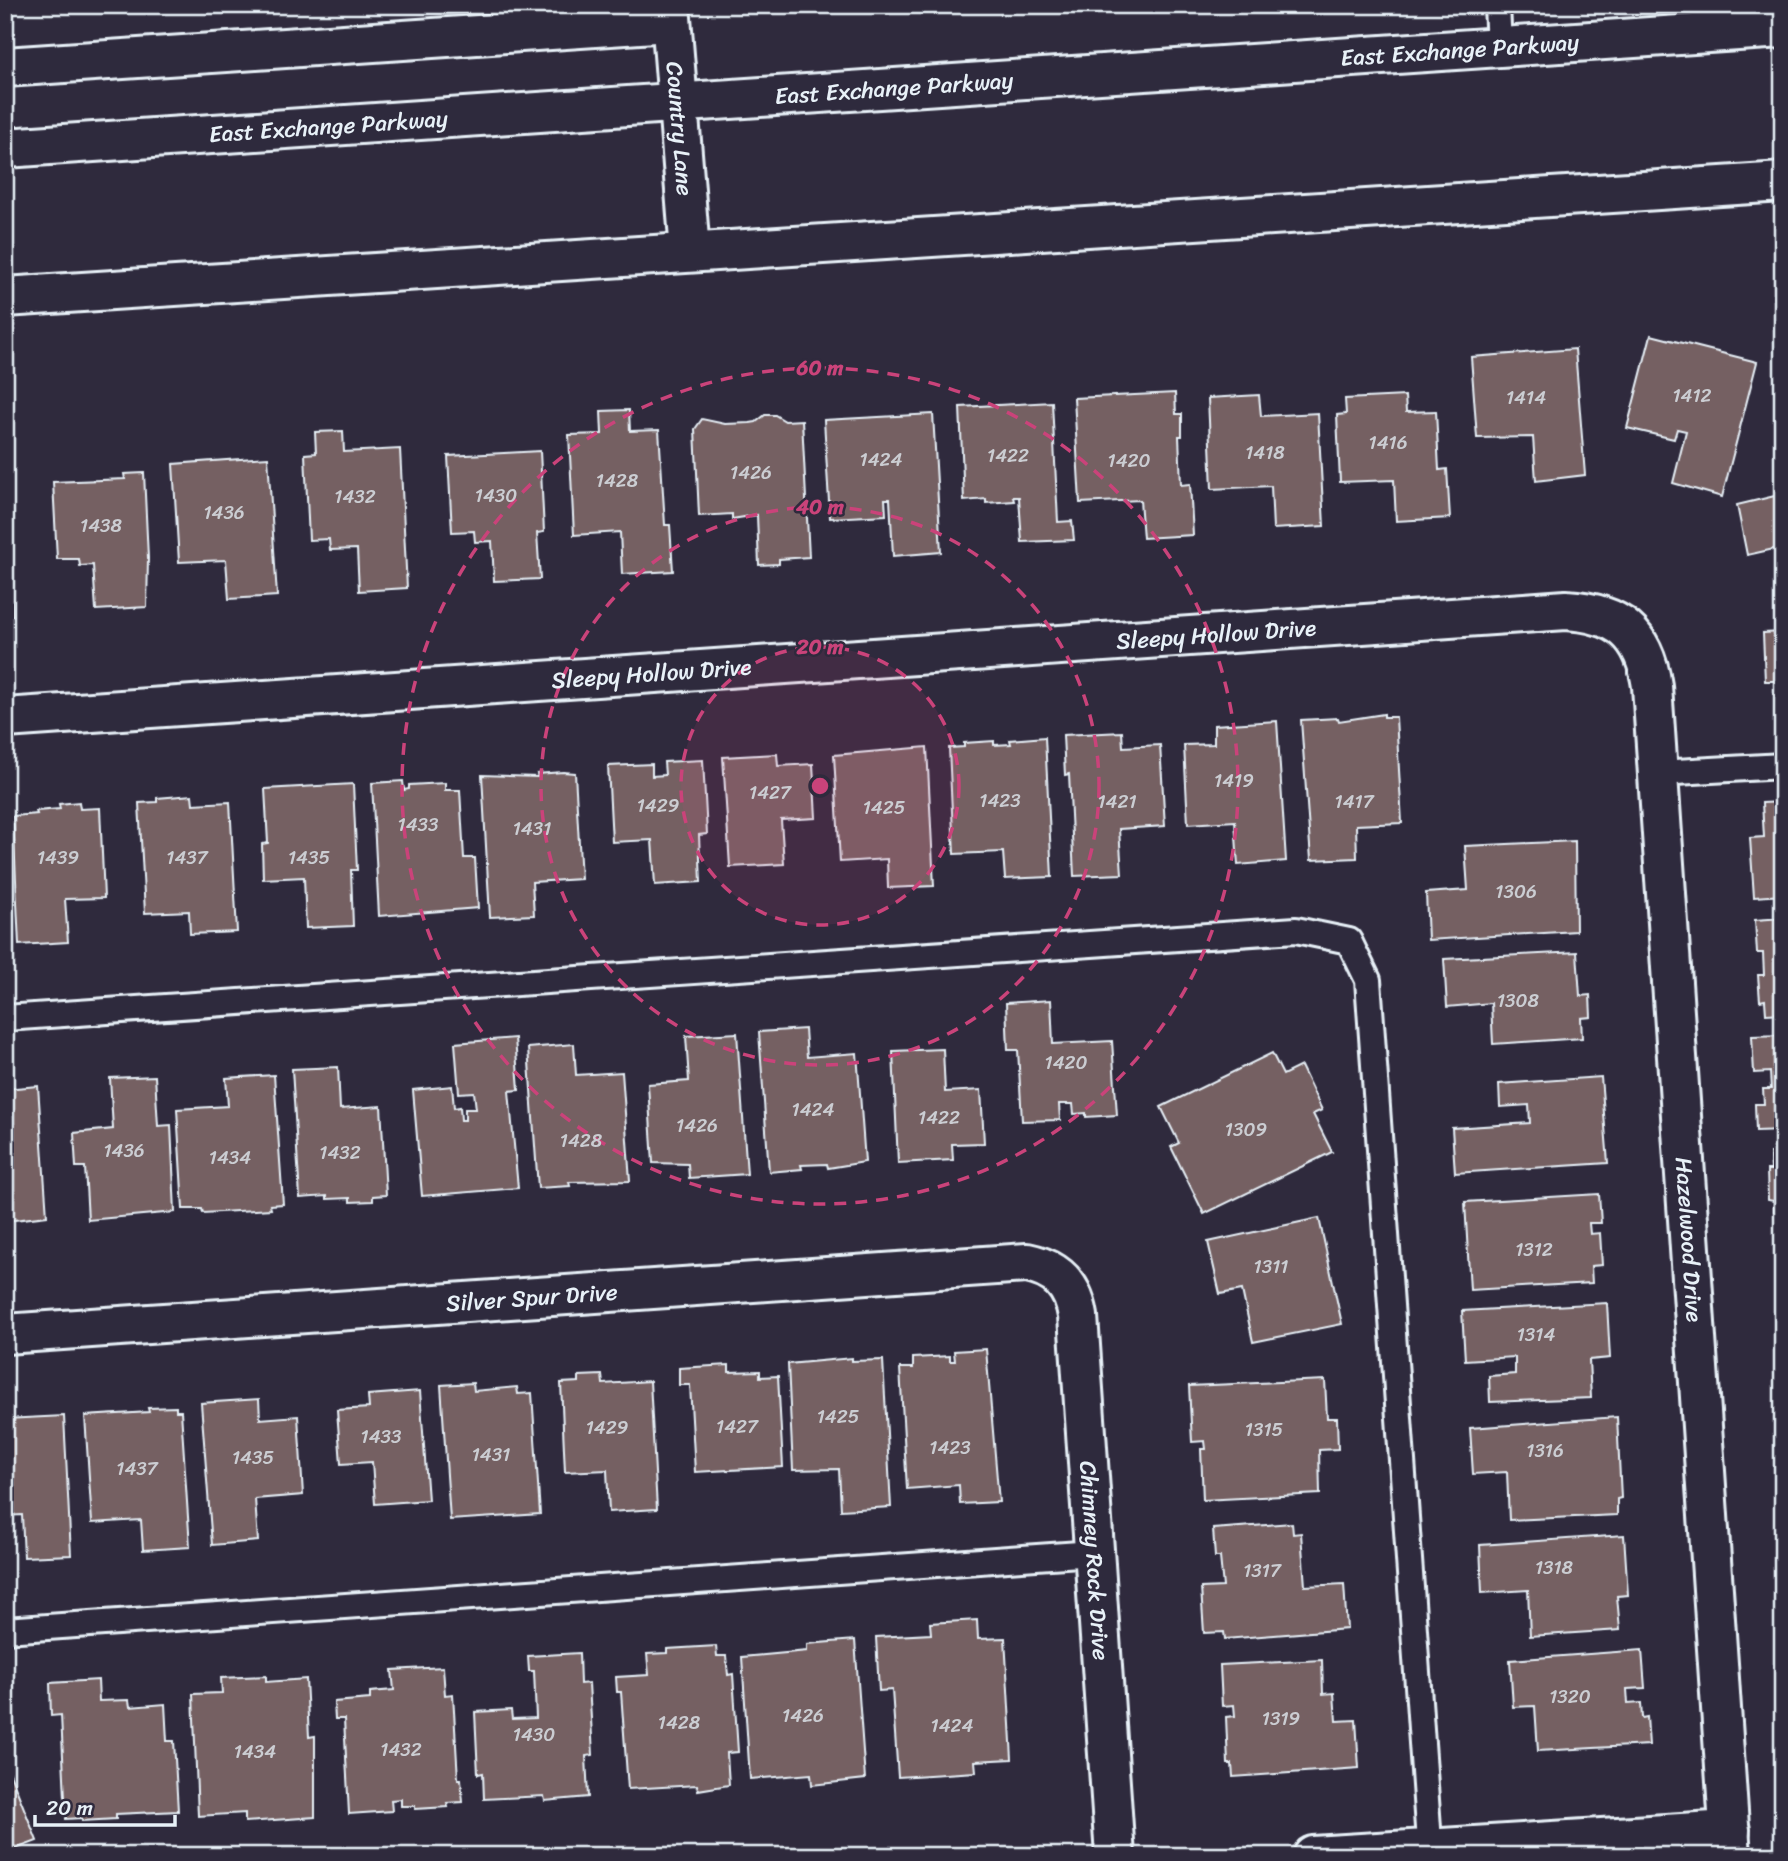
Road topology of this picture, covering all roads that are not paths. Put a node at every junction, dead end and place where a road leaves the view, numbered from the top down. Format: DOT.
graph roads {
  1 [pos="1496,5"];
  2 [pos="670,14"];
  3 [pos="1783,28"];
  4 [pos="1499,47"];
  5 [pos="5,67"];
  6 [pos="676,103"];
  7 [pos="5,148"];
  8 [pos="1783,182"];
  9 [pos="690,252"];
  10 [pos="5,297"];
  11 [pos="1628,631"];
  12 [pos="5,718"];
  13 [pos="1783,766"];
  14 [pos="1658,773"];
  15 [pos="5,1018"];
  16 [pos="1057,1274"];
  17 [pos="5,1334"];
  18 [pos="1094,1553"];
  19 [pos="5,1630"];
  20 [pos="1731,1843"];
  21 [pos="1429,1852"];
  22 [pos="1115,1856"];
  23 [pos="1313,1856"];
  1 -- 4 [label="lane"];
  2 -- 5 [label="street"];
  2 -- 6 [label="street, Country Lane"];
  3 -- 4 [label="street, East Exchange Parkway"];
  4 -- 6 [label="street, East Exchange Parkway"];
  6 -- 7 [label="street, East Exchange Parkway"];
  6 -- 9 [label="street, Country Lane"];
  8 -- 9 [label="street"];
  9 -- 10 [label="street"];
  11 -- 12 [label="street, Sleepy Hollow Drive"];
  11 -- 14 [label="street, Hazelwood Drive"];
  13 -- 14 [label="lane"];
  14 -- 20 [label="street, Hazelwood Drive"];
  15 -- 21 [label="lane"];
  16 -- 17 [label="street, Silver Spur Drive"];
  16 -- 18 [label="street, Chimney Rock Drive"];
  18 -- 19 [label="lane"];
  18 -- 22 [label="street, Chimney Rock Drive"];
  20 -- 21 [label="street"];
  21 -- 23 [label="street"];
}
